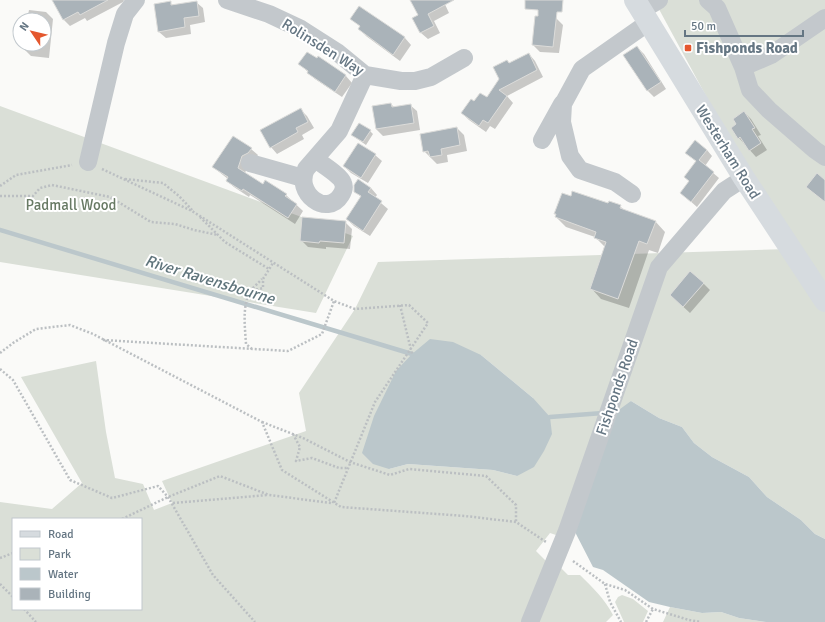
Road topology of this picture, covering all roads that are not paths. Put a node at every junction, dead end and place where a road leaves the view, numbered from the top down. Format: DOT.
graph roads {
  1 [pos="136,0"];
  2 [pos="228,0"];
  3 [pos="708,0"];
  4 [pos="274,7"];
  5 [pos="646,8"];
  6 [pos="825,18"];
  7 [pos="464,58"];
  8 [pos="743,66"];
  9 [pos="365,75"];
  10 [pos="562,104"];
  11 [pos="542,140"];
  12 [pos="825,157"];
  13 [pos="88,162"];
  14 [pos="250,163"];
  15 [pos="744,178"];
  16 [pos="632,194"];
  17 [pos="825,301"];
  18 [pos="530,622"];
  1 -- 13 [label="street"];
  2 -- 4 [label="street, Rolinsden Way"];
  3 -- 8 [label="street"];
  4 -- 9 [label="street, Rolinsden Way"];
  5 -- 10 [label="street"];
  5 -- 15 [label="main road, Westerham Road"];
  6 -- 8 [label="street"];
  7 -- 9 [label="street, Rolinsden Way"];
  8 -- 12 [label="street"];
  9 -- 14 [label="street"];
  10 -- 11 [label="street"];
  10 -- 16 [label="street"];
  15 -- 17 [label="main road, Westerham Road"];
  15 -- 18 [label="street, Fishponds Road"];
}
